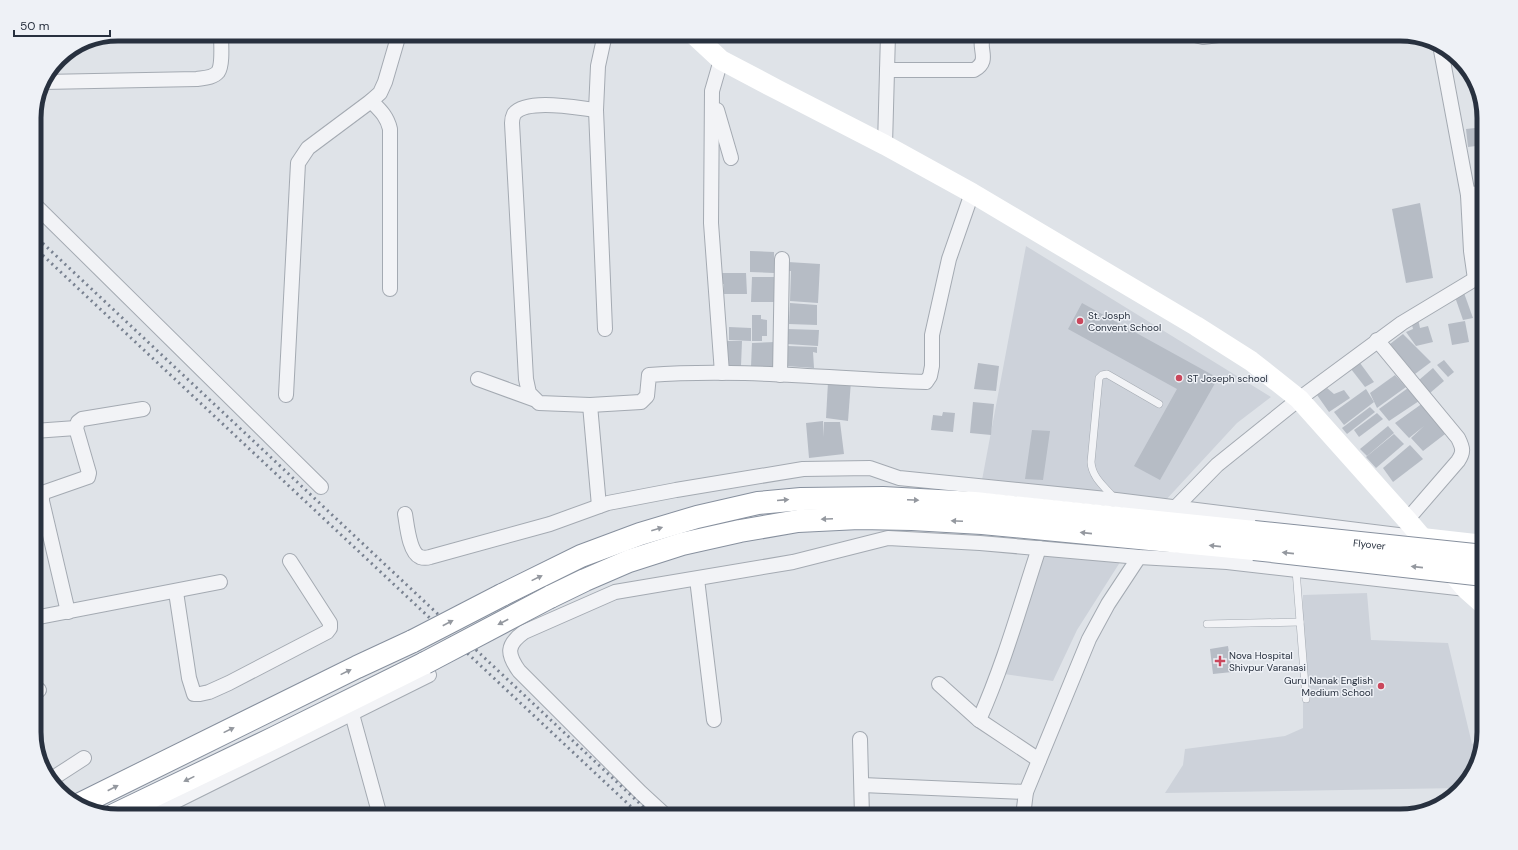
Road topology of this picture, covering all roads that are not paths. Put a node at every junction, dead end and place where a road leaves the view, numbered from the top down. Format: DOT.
graph roads {
  1 [pos="221,41"];
  2 [pos="397,41"];
  3 [pos="603,41"];
  4 [pos="701,41"];
  5 [pos="888,41"];
  6 [pos="981,41"];
  7 [pos="1441,53"];
  8 [pos="721,60"];
  9 [pos="886,70"];
  10 [pos="50,82"];
  11 [pos="712,91"];
  12 [pos="371,101"];
  13 [pos="596,110"];
  14 [pos="884,145"];
  15 [pos="731,158"];
  16 [pos="972,193"];
  17 [pos="1477,193"];
  18 [pos="1468,195"];
  19 [pos="41,211"];
  20 [pos="782,259"];
  21 [pos="1477,267"];
  22 [pos="1477,279"];
  23 [pos="390,289"];
  24 [pos="606,329"];
  25 [pos="1377,340"];
  26 [pos="722,373"];
  27 [pos="780,375"];
  28 [pos="478,379"];
  29 [pos="286,395"];
  30 [pos="533,399"];
  31 [pos="1299,399"];
  32 [pos="1159,404"];
  33 [pos="590,405"];
  34 [pos="142,409"];
  35 [pos="76,428"];
  36 [pos="41,430"];
  37 [pos="321,487"];
  38 [pos="41,497"];
  39 [pos="1116,500"];
  40 [pos="598,506"];
  41 [pos="1176,508"];
  42 [pos="41,512"];
  43 [pos="405,514"];
  44 [pos="1407,520"];
  45 [pos="1422,538"];
  46 [pos="1254,540"];
  47 [pos="1477,544"];
  48 [pos="1039,548"];
  49 [pos="1477,556"];
  50 [pos="1139,557"];
  51 [pos="290,560"];
  52 [pos="1296,570"];
  53 [pos="1477,573"];
  54 [pos="696,579"];
  55 [pos="220,582"];
  56 [pos="1475,590"];
  57 [pos="176,592"];
  58 [pos="68,612"];
  59 [pos="41,617"];
  60 [pos="1300,622"];
  61 [pos="1207,624"];
  62 [pos="427,669"];
  63 [pos="939,684"];
  64 [pos="1306,699"];
  65 [pos="352,714"];
  66 [pos="714,720"];
  67 [pos="979,720"];
  68 [pos="860,739"];
  69 [pos="84,758"];
  70 [pos="1039,760"];
  71 [pos="55,777"];
  72 [pos="862,785"];
  73 [pos="1026,792"];
  74 [pos="85,802"];
  75 [pos="126,809"];
  76 [pos="160,809"];
  77 [pos="378,809"];
  78 [pos="658,809"];
  79 [pos="862,809"];
  80 [pos="1024,809"];
  1 -- 10 [label="street"];
  2 -- 12 [label="street"];
  3 -- 13 [label="street"];
  4 -- 8 [label="street"];
  5 -- 9 [label="street"];
  6 -- 9 [label="street"];
  7 -- 18 [label="street"];
  8 -- 11 [label="street"];
  8 -- 14 [label="street"];
  9 -- 14 [label="street"];
  11 -- 15 [label="street"];
  11 -- 26 [label="street"];
  12 -- 23 [label="street"];
  12 -- 29 [label="street"];
  13 -- 24 [label="street"];
  13 -- 30 [label="street"];
  14 -- 16 [label="street"];
  16 -- 27 [label="street"];
  16 -- 31 [label="street"];
  17 -- 18 [label="street"];
  18 -- 21 [label="street"];
  19 -- 37 [label="street"];
  20 -- 27 [label="street"];
  22 -- 25 [label="street"];
  25 -- 31 [label="street"];
  25 -- 44 [label="street"];
  26 -- 27 [label="street"];
  26 -- 33 [label="street"];
  28 -- 30 [label="street"];
  30 -- 33 [label="street"];
  31 -- 41 [label="street"];
  31 -- 44 [label="street"];
  32 -- 39 [label="lane"];
  33 -- 40 [label="street"];
  34 -- 35 [label="street"];
  35 -- 36 [label="street"];
  35 -- 38 [label="street"];
  39 -- 40 [label="street"];
  39 -- 41 [label="street"];
  40 -- 43 [label="street"];
  41 -- 45 [label="street"];
  42 -- 58 [label="street"];
  44 -- 45 [label="street"];
  45 -- 47 [label="street"];
  45 -- 56 [label="street"];
  46 -- 49 [label="highway, Flyover, bridge"];
  53 -- 46 [label="highway, Flyover, one-way, bridge"];
  46 -- 62 [label="highway, one-way, bridge"];
  74 -- 46 [label="highway, one-way, bridge"];
  48 -- 50 [label="street"];
  48 -- 54 [label="street"];
  48 -- 67 [label="street"];
  50 -- 52 [label="street"];
  50 -- 70 [label="street"];
  51 -- 57 [label="street"];
  52 -- 56 [label="street"];
  52 -- 60 [label="lane"];
  54 -- 66 [label="street"];
  54 -- 78 [label="street"];
  55 -- 57 [label="street"];
  57 -- 58 [label="street"];
  58 -- 59 [label="street"];
  60 -- 61 [label="lane"];
  60 -- 64 [label="lane"];
  62 -- 65 [label="street"];
  62 -- 75 [label="highway, one-way"];
  63 -- 67 [label="street"];
  65 -- 76 [label="street"];
  65 -- 77 [label="street"];
  67 -- 70 [label="street"];
  68 -- 72 [label="street"];
  69 -- 71 [label="street"];
  70 -- 73 [label="street"];
  72 -- 73 [label="street"];
  72 -- 79 [label="street"];
  73 -- 80 [label="street"];
}
